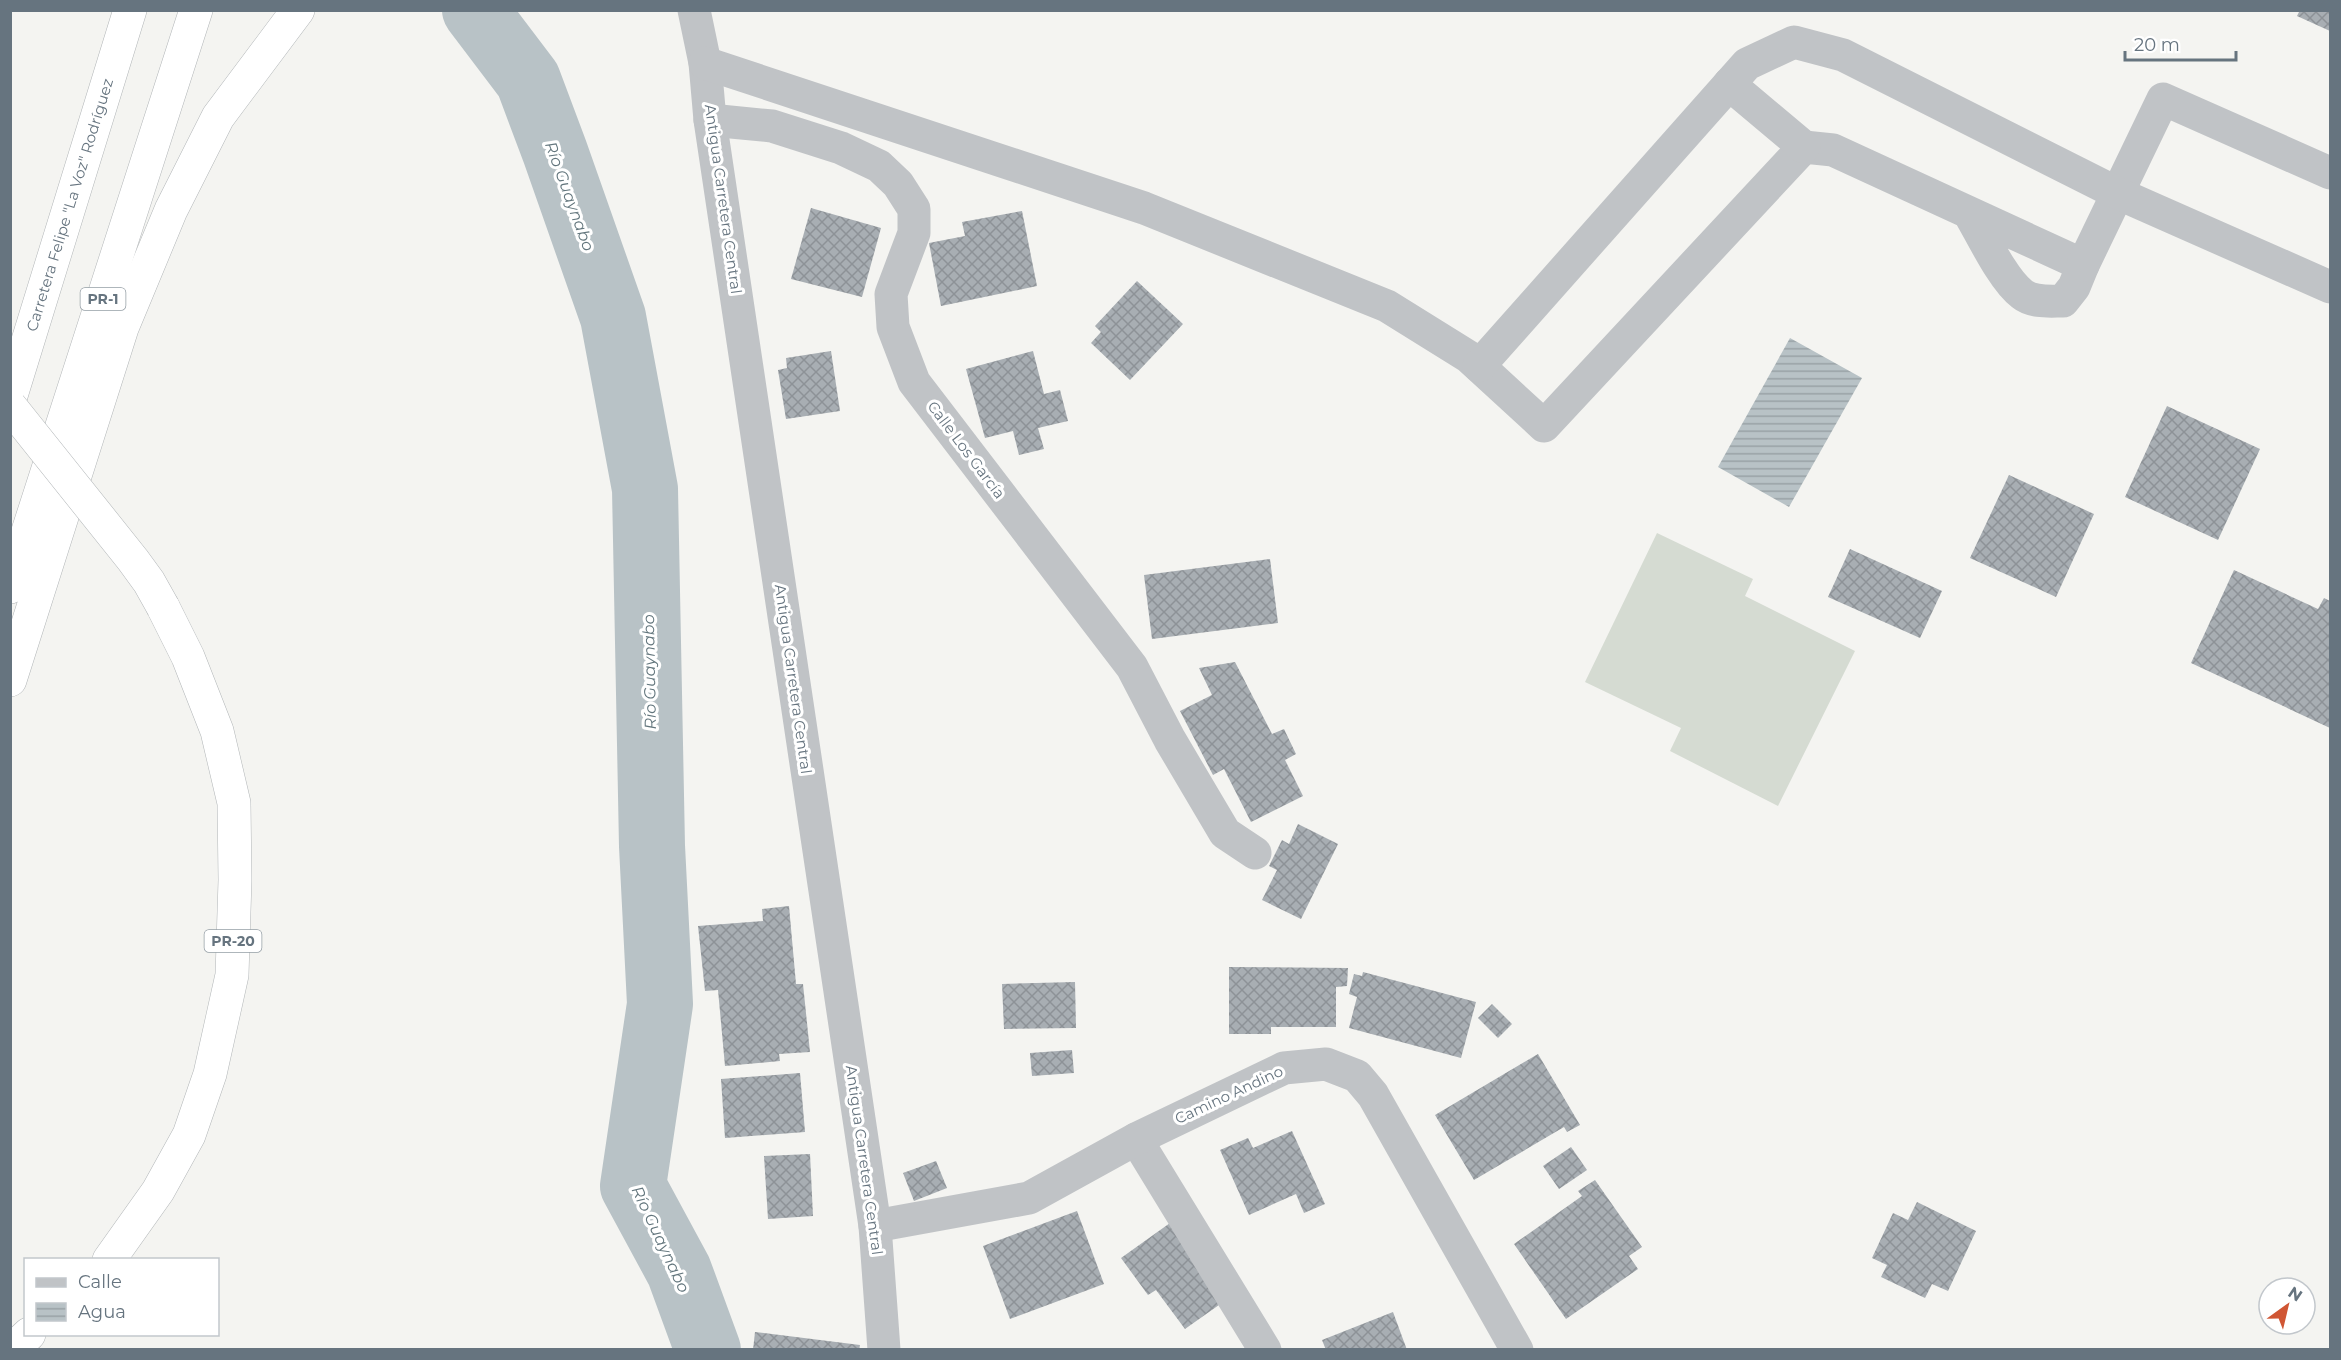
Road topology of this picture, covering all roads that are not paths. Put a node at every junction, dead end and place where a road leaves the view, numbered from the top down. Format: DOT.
graph roads {
  1 [pos="130,10"];
  2 [pos="196,10"];
  3 [pos="298,10"];
  4 [pos="694,10"];
  5 [pos="705,63"];
  6 [pos="1729,84"];
  7 [pos="710,120"];
  8 [pos="1804,147"];
  9 [pos="2331,174"];
  10 [pos="2117,193"];
  11 [pos="1969,213"];
  12 [pos="2083,265"];
  13 [pos="2331,287"];
  14 [pos="1479,366"];
  15 [pos="10,399"];
  16 [pos="10,406"];
  17 [pos="10,587"];
  18 [pos="10,680"];
  19 [pos="1255,853"];
  20 [pos="1136,1139"];
  21 [pos="875,1226"];
  22 [pos="110,1258"];
  23 [pos="28,1336"];
  24 [pos="12,1350"];
  25 [pos="884,1350"];
  26 [pos="1265,1350"];
  27 [pos="1516,1350"];
  1 -- 15 [label="highway, Carretera Felipe \"La Voz\" Rodríguez"];
  2 -- 17 [label="highway, PR-1"];
  3 -- 18 [label="highway"];
  4 -- 5 [label="street, Antigua Carretera Central"];
  5 -- 7 [label="street, Antigua Carretera Central"];
  5 -- 14 [label="street"];
  6 -- 8 [label="street"];
  6 -- 10 [label="street"];
  6 -- 14 [label="street"];
  7 -- 19 [label="street, Calle Los García"];
  7 -- 21 [label="street, Antigua Carretera Central"];
  8 -- 11 [label="street"];
  8 -- 14 [label="street"];
  9 -- 10 [label="street"];
  10 -- 12 [label="street"];
  10 -- 13 [label="street"];
  11 -- 12 [label="street"];
  11 -- 12 [label="street"];
  16 -- 22 [label="highway, PR-20, bridge"];
  20 -- 21 [label="street, Camino Andino"];
  20 -- 26 [label="street"];
  20 -- 27 [label="street, Camino Andino"];
  21 -- 25 [label="street, Antigua Carretera Central"];
  23 -- 24 [label="highway"];
}
